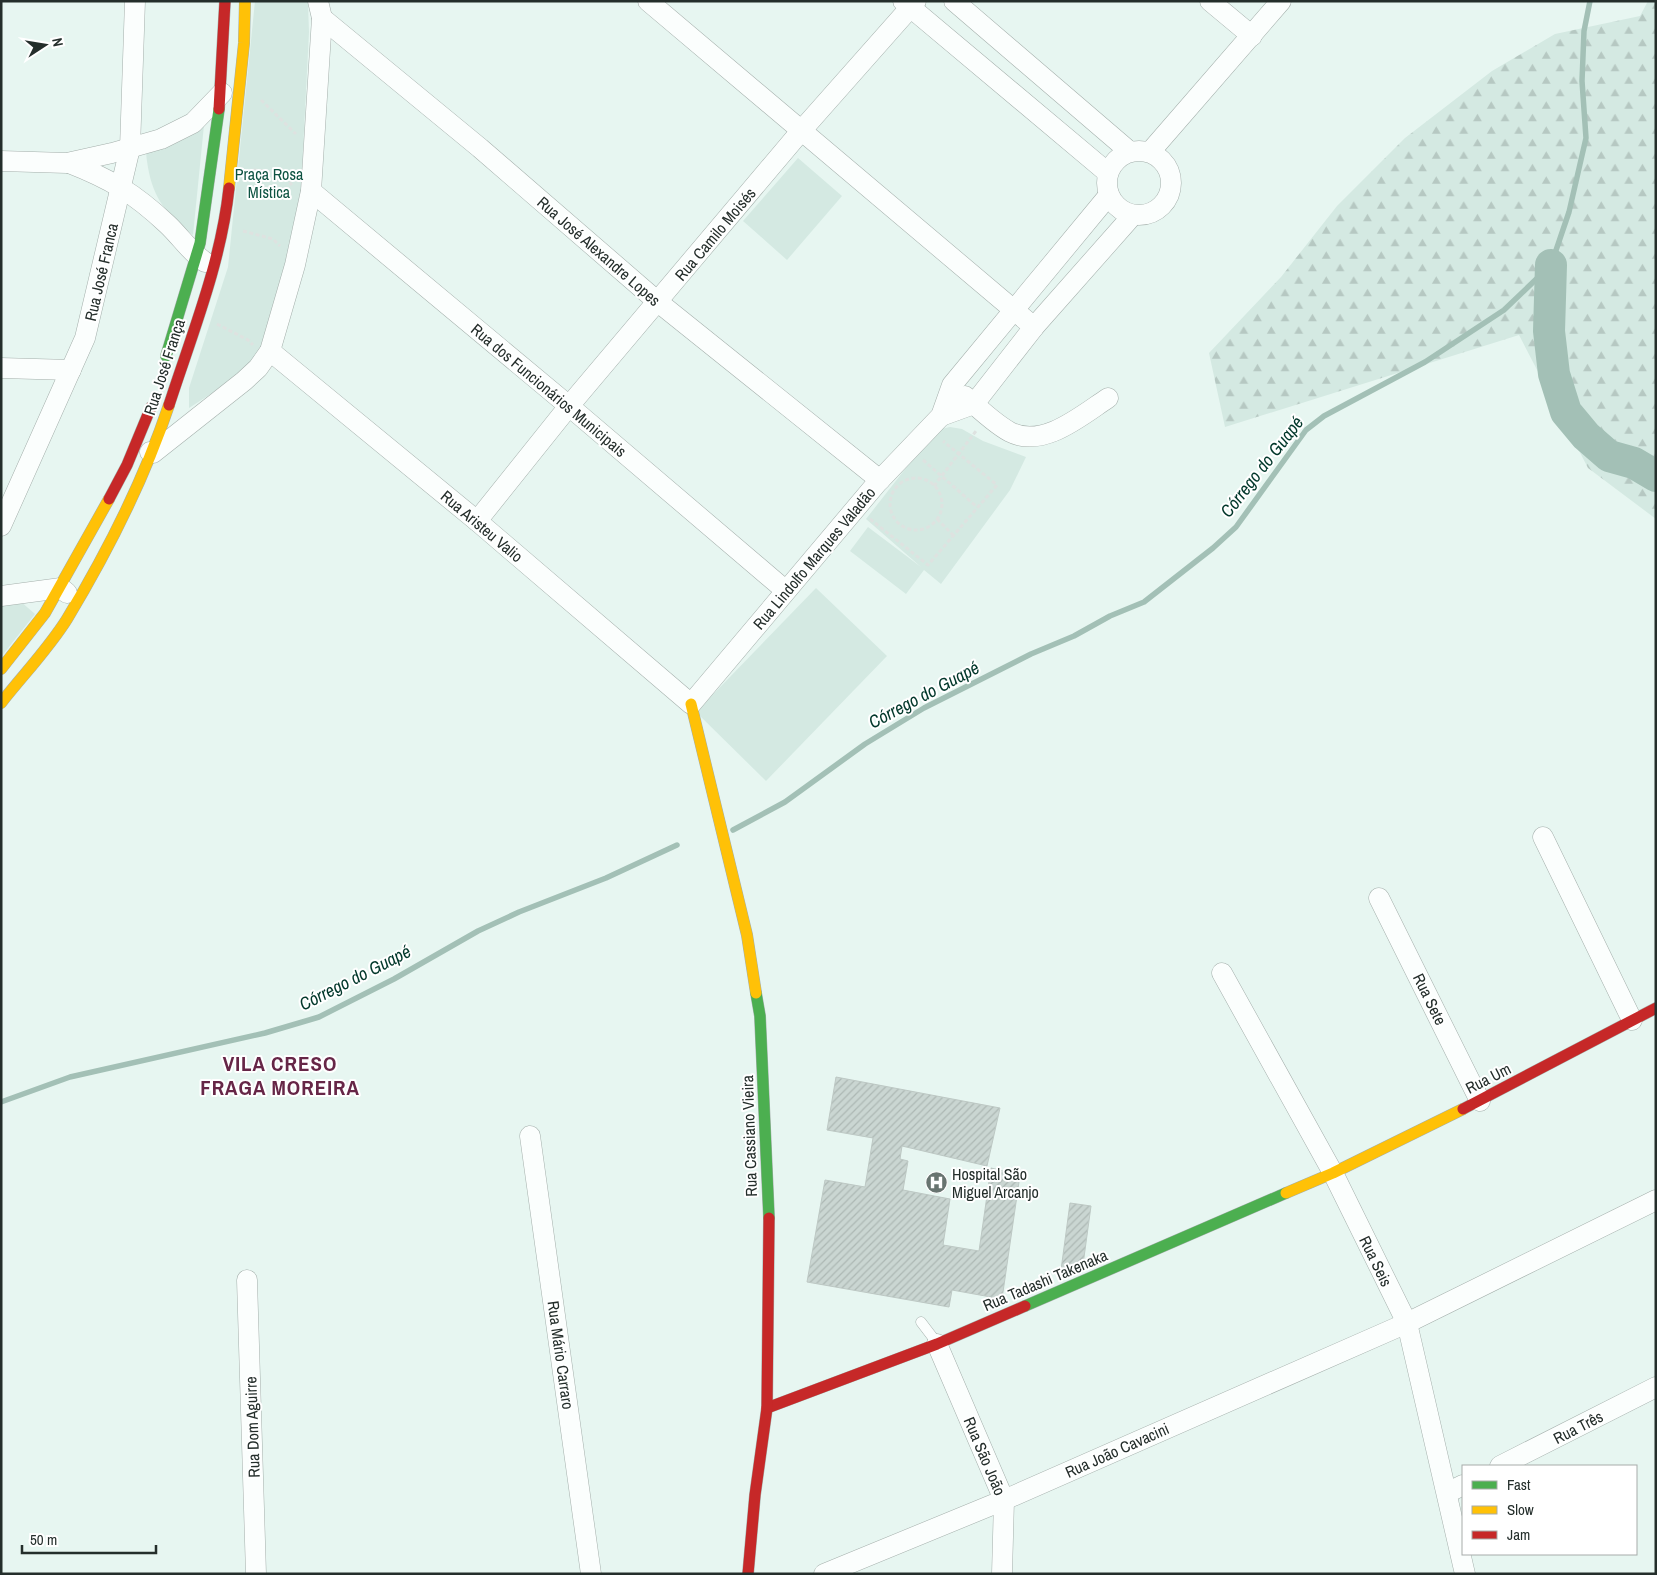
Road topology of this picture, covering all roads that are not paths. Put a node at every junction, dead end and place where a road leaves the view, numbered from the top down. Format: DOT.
graph roads {
  1 [pos="135,1"];
  2 [pos="225,1"];
  3 [pos="246,1"];
  4 [pos="648,1"];
  5 [pos="954,1"];
  6 [pos="1210,1"];
  7 [pos="1281,1"];
  8 [pos="910,3"];
  9 [pos="320,10"];
  10 [pos="1252,36"];
  11 [pos="230,94"];
  12 [pos="800,131"];
  13 [pos="130,148"];
  14 [pos="1129,151"];
  15 [pos="1150,152"];
  16 [pos="1,161"];
  17 [pos="67,162"];
  18 [pos="1108,173"];
  19 [pos="121,186"];
  20 [pos="1109,195"];
  21 [pos="309,199"];
  22 [pos="1133,215"];
  23 [pos="196,256"];
  24 [pos="214,268"];
  25 [pos="658,302"];
  26 [pos="1012,310"];
  27 [pos="1034,326"];
  28 [pos="268,354"];
  29 [pos="164,363"];
  30 [pos="1,368"];
  31 [pos="71,370"];
  32 [pos="952,385"];
  33 [pos="153,398"];
  34 [pos="1108,398"];
  35 [pos="569,406"];
  36 [pos="981,410"];
  37 [pos="941,416"];
  38 [pos="135,446"];
  39 [pos="153,453"];
  40 [pos="880,480"];
  41 [pos="477,521"];
  42 [pos="1,526"];
  43 [pos="61,588"];
  44 [pos="785,590"];
  45 [pos="1,596"];
  46 [pos="78,600"];
  47 [pos="1,670"];
  48 [pos="1,703"];
  49 [pos="691,704"];
  50 [pos="1544,837"];
  51 [pos="1379,898"];
  52 [pos="1222,973"];
  53 [pos="1656,1008"];
  54 [pos="1632,1020"];
  55 [pos="1480,1101"];
  56 [pos="530,1136"];
  57 [pos="1333,1174"];
  58 [pos="1656,1200"];
  59 [pos="247,1280"];
  60 [pos="921,1322"];
  61 [pos="1407,1323"];
  62 [pos="937,1344"];
  63 [pos="1656,1387"];
  64 [pos="766,1408"];
  65 [pos="1502,1465"];
  66 [pos="1455,1489"];
  67 [pos="1004,1500"];
  68 [pos="1462,1548"];
  69 [pos="1463,1555"];
  70 [pos="256,1574"];
  71 [pos="591,1574"];
  72 [pos="748,1574"];
  73 [pos="824,1574"];
  74 [pos="1002,1574"];
  75 [pos="1465,1574"];
  1 -- 13 [label="street, Rua José Franca"];
  2 -- 11 [label="street, Rua José França"];
  3 -- 11 [label="street, Rua José França"];
  4 -- 12 [label="street"];
  5 -- 14 [label="street"];
  6 -- 10 [label="street"];
  7 -- 10 [label="street"];
  8 -- 12 [label="street, Rua Camilo Moisés"];
  8 -- 18 [label="street"];
  9 -- 21 [label="street"];
  9 -- 25 [label="street, Rua José Alexandre Lopes"];
  10 -- 15 [label="street"];
  11 -- 13 [label="street"];
  11 -- 23 [label="street, Rua José França"];
  11 -- 24 [label="street, Rua José França"];
  12 -- 25 [label="street, Rua Camilo Moisés"];
  12 -- 26 [label="street"];
  13 -- 17 [label="street"];
  13 -- 19 [label="street, Rua José Franca"];
  14 -- 15 [label="street"];
  14 -- 18 [label="street"];
  15 -- 22 [label="street"];
  16 -- 17 [label="street"];
  17 -- 19 [label="street"];
  18 -- 20 [label="street"];
  19 -- 23 [label="street"];
  19 -- 31 [label="street, Rua José Franca"];
  20 -- 22 [label="street"];
  20 -- 26 [label="street, Rua Lindolfo Marques Valadão"];
  21 -- 28 [label="street"];
  21 -- 35 [label="street, Rua dos Funcionários Municipais"];
  22 -- 27 [label="street"];
  23 -- 24 [label="street"];
  23 -- 29 [label="street, Rua José França"];
  24 -- 39 [label="street, Rua José França"];
  25 -- 35 [label="street, Rua Camilo Moisés"];
  25 -- 40 [label="street, Rua José Alexandre Lopes"];
  26 -- 27 [label="street"];
  26 -- 32 [label="street, Rua Lindolfo Marques Valadão"];
  27 -- 36 [label="street"];
  28 -- 39 [label="street"];
  28 -- 41 [label="street, Rua Aristeu Valio"];
  30 -- 31 [label="street"];
  31 -- 42 [label="street, Rua José Franca"];
  32 -- 36 [label="street"];
  32 -- 37 [label="street, Rua Lindolfo Marques Valadão"];
  33 -- 38 [label="street, Rua José França"];
  34 -- 36 [label="street"];
  35 -- 41 [label="street, Rua Camilo Moisés"];
  35 -- 44 [label="street, Rua dos Funcionários Municipais"];
  36 -- 37 [label="street, Rua Lindolfo Marques Valadão"];
  37 -- 40 [label="street, Rua Lindolfo Marques Valadão"];
  38 -- 39 [label="street"];
  38 -- 43 [label="street, Rua José França"];
  39 -- 46 [label="street, Rua José França"];
  40 -- 44 [label="street, Rua Lindolfo Marques Valadão"];
  41 -- 49 [label="street, Rua Aristeu Valio"];
  43 -- 45 [label="street"];
  43 -- 46 [label="street"];
  43 -- 47 [label="street, Rua José França"];
  44 -- 49 [label="street, Rua Lindolfo Marques Valadão"];
  46 -- 48 [label="street, Rua José França"];
  49 -- 64 [label="street, Rua Cassiano Vieira"];
  50 -- 54 [label="street"];
  51 -- 55 [label="street, Rua Sete"];
  52 -- 57 [label="street, Rua Seis"];
  53 -- 54 [label="street, Rua Um"];
  54 -- 55 [label="street, Rua Um"];
  55 -- 57 [label="street, Rua Um"];
  56 -- 71 [label="street, Rua Mário Carraro"];
  57 -- 61 [label="street, Rua Seis"];
  57 -- 62 [label="street, Rua Tadashi Takenaka"];
  58 -- 61 [label="street, Rua João Cavacini"];
  59 -- 70 [label="street, Rua Dom Aguirre"];
  60 -- 62 [label="lane"];
  61 -- 66 [label="street, Rua Seis"];
  61 -- 67 [label="street, Rua João Cavacini"];
  62 -- 64 [label="street, Rua Tadashi Takenaka"];
  62 -- 67 [label="street, Rua São João"];
  63 -- 65 [label="street, Rua Três"];
  64 -- 72 [label="street, Rua Cassiano Vieira"];
  66 -- 68 [label="street, Rua Seis"];
  67 -- 73 [label="street, Rua João Cavacini"];
  67 -- 74 [label="street, Rua São João"];
  69 -- 75 [label="street, Rua Seis"];
}
